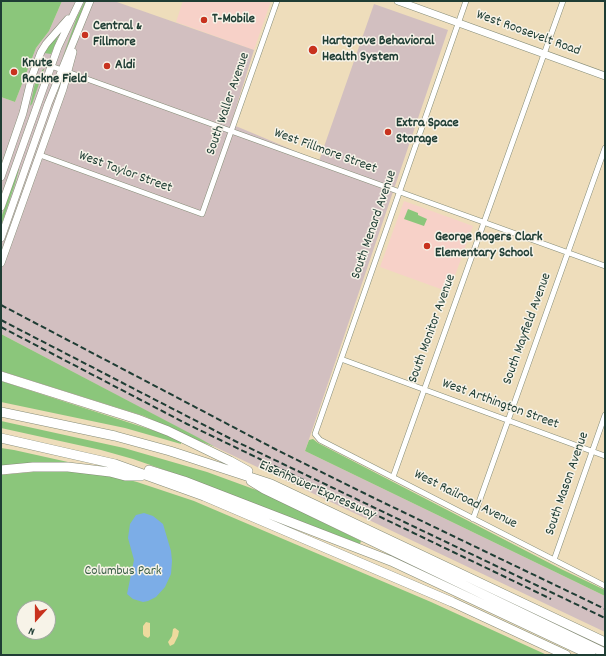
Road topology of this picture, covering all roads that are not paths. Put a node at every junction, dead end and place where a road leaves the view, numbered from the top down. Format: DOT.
graph roads {
  1 [pos="80,1"];
  2 [pos="90,1"];
  3 [pos="277,1"];
  4 [pos="398,1"];
  5 [pos="466,1"];
  6 [pos="563,1"];
  7 [pos="74,13"];
  8 [pos="458,23"];
  9 [pos="544,54"];
  10 [pos="37,61"];
  11 [pos="51,66"];
  12 [pos="65,71"];
  13 [pos="605,76"];
  14 [pos="25,107"];
  15 [pos="35,110"];
  16 [pos="232,131"];
  17 [pos="605,148"];
  18 [pos="40,155"];
  19 [pos="1,177"];
  20 [pos="400,192"];
  21 [pos="1,207"];
  22 [pos="202,214"];
  23 [pos="484,222"];
  24 [pos="1,238"];
  25 [pos="568,252"];
  26 [pos="1,263"];
  27 [pos="605,266"];
  28 [pos="341,359"];
  29 [pos="1,376"];
  30 [pos="424,390"];
  31 [pos="1,412"];
  32 [pos="605,415"];
  33 [pos="508,421"];
  34 [pos="315,434"];
  35 [pos="1,438"];
  36 [pos="592,452"];
  37 [pos="605,456"];
  38 [pos="115,464"];
  39 [pos="1,470"];
  40 [pos="233,470"];
  41 [pos="151,477"];
  42 [pos="393,477"];
  43 [pos="271,484"];
  44 [pos="473,518"];
  45 [pos="554,560"];
  46 [pos="605,586"];
  47 [pos="605,642"];
  48 [pos="605,654"];
  49 [pos="566,655"];
  50 [pos="591,655"];
  1 -- 7 [label="main road"];
  2 -- 12 [label="main road"];
  3 -- 16 [label="street, South Waller Avenue"];
  4 -- 8 [label="main road, West Roosevelt Road"];
  5 -- 8 [label="street, South Menard Avenue"];
  6 -- 9 [label="street, South Monitor Avenue"];
  7 -- 10 [label="main road"];
  7 -- 11 [label="main road"];
  8 -- 9 [label="main road, West Roosevelt Road"];
  8 -- 20 [label="street, South Menard Avenue"];
  9 -- 13 [label="main road, West Roosevelt Road"];
  9 -- 23 [label="street, South Monitor Avenue"];
  10 -- 11 [label="street, West Fillmore Street"];
  10 -- 14 [label="main road"];
  11 -- 12 [label="street, West Fillmore Street"];
  11 -- 15 [label="main road"];
  12 -- 16 [label="street, West Fillmore Street"];
  12 -- 18 [label="main road"];
  12 -- 24 [label="main road"];
  14 -- 15 [label="main road"];
  14 -- 19 [label="main road"];
  15 -- 21 [label="main road"];
  16 -- 20 [label="street, West Fillmore Street"];
  16 -- 22 [label="street, South Waller Avenue"];
  17 -- 25 [label="street, South Mayfield Avenue"];
  18 -- 22 [label="street, West Taylor Street"];
  18 -- 26 [label="main road"];
  20 -- 23 [label="street, West Fillmore Street"];
  20 -- 28 [label="street, South Menard Avenue"];
  23 -- 25 [label="street, West Fillmore Street"];
  23 -- 30 [label="street, South Monitor Avenue"];
  25 -- 27 [label="street, West Fillmore Street"];
  25 -- 33 [label="street, South Mayfield Avenue"];
  28 -- 30 [label="street, West Arthington Street"];
  28 -- 34 [label="street, South Menard Avenue"];
  29 -- 43 [label="highway"];
  30 -- 33 [label="street, West Arthington Street"];
  30 -- 42 [label="street, South Monitor Avenue"];
  31 -- 40 [label="highway, Eisenhower Expressway"];
  32 -- 36 [label="street, South Mason Avenue"];
  33 -- 36 [label="street, West Arthington Street"];
  33 -- 44 [label="street, South Mayfield Avenue"];
  34 -- 42 [label="street, West Railroad Avenue"];
  35 -- 38 [label="highway"];
  36 -- 37 [label="street, West Arthington Street"];
  36 -- 45 [label="street, South Mason Avenue"];
  38 -- 41 [label="highway"];
  38 -- 50 [label="highway"];
  39 -- 41 [label="highway"];
  40 -- 43 [label="highway, Eisenhower Expressway"];
  40 -- 48 [label="highway"];
  41 -- 49 [label="highway"];
  42 -- 44 [label="street, West Railroad Avenue"];
  43 -- 47 [label="highway, Eisenhower Expressway"];
  44 -- 45 [label="street, West Railroad Avenue"];
  45 -- 46 [label="street, West Railroad Avenue"];
}
